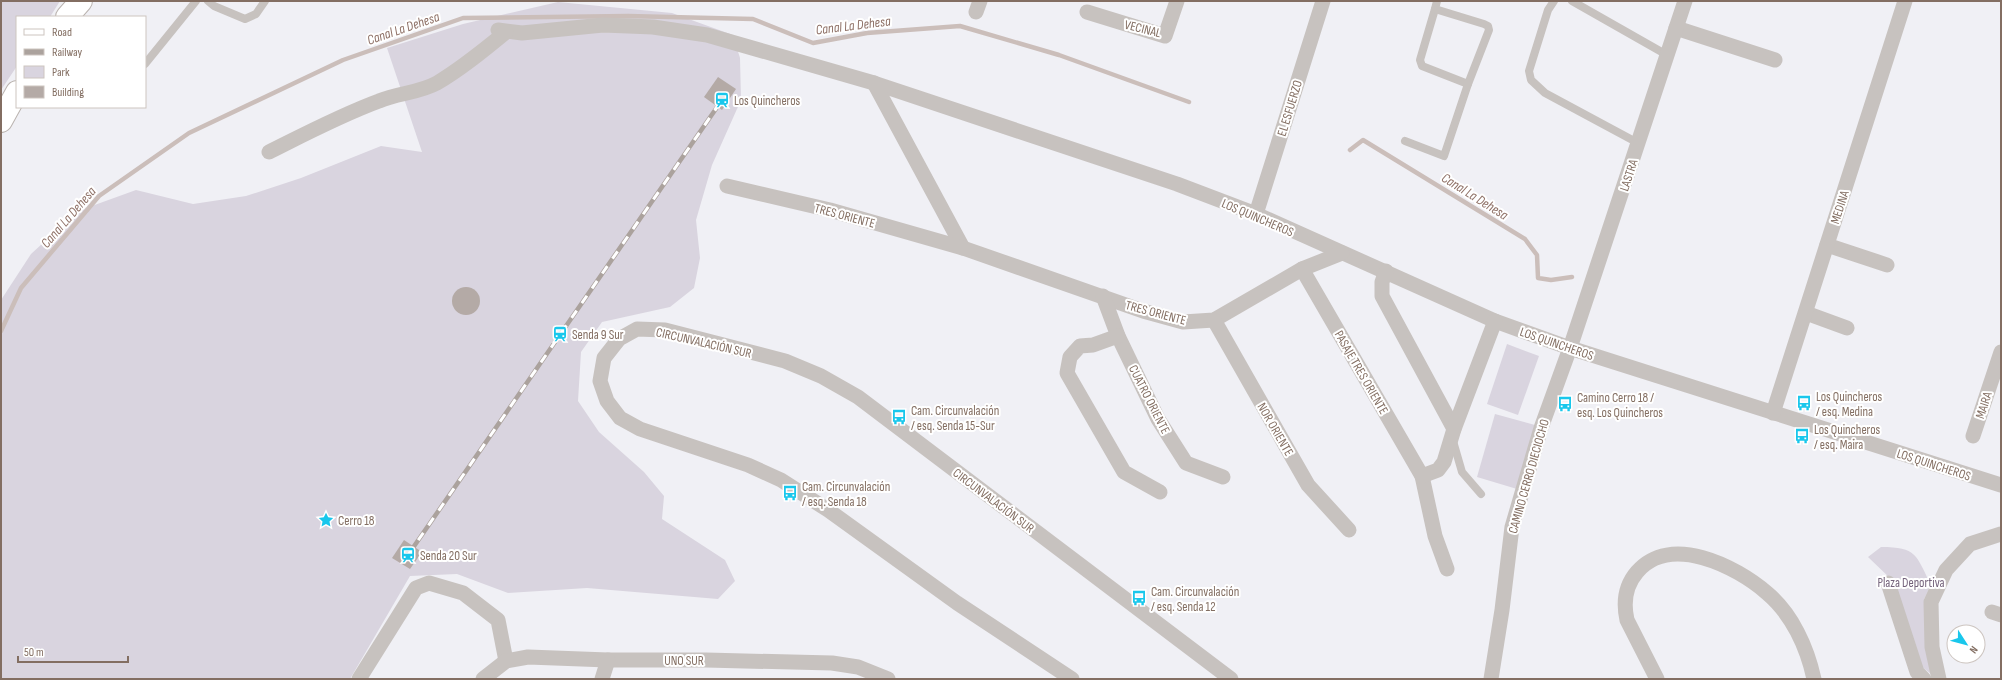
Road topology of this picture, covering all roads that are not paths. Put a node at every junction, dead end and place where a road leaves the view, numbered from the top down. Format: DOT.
graph roads {
  1 [pos="70,1"];
  2 [pos="81,1"];
  3 [pos="196,1"];
  4 [pos="208,1"];
  5 [pos="265,1"];
  6 [pos="1177,1"];
  7 [pos="1322,1"];
  8 [pos="1554,1"];
  9 [pos="1572,1"];
  10 [pos="1685,1"];
  11 [pos="1905,1"];
  12 [pos="1436,5"];
  13 [pos="1087,12"];
  14 [pos="61,16"];
  15 [pos="68,16"];
  16 [pos="1676,28"];
  17 [pos="1667,55"];
  18 [pos="1775,60"];
  19 [pos="146,63"];
  20 [pos="16,78"];
  21 [pos="874,84"];
  22 [pos="1468,84"];
  23 [pos="1,94"];
  24 [pos="16,94"];
  25 [pos="1,121"];
  26 [pos="1405,141"];
  27 [pos="1638,143"];
  28 [pos="269,152"];
  29 [pos="727,186"];
  30 [pos="1256,214"];
  31 [pos="1827,245"];
  32 [pos="963,248"];
  33 [pos="1342,253"];
  34 [pos="1887,265"];
  35 [pos="1302,269"];
  36 [pos="1386,271"];
  37 [pos="1103,296"];
  38 [pos="1806,313"];
  39 [pos="1214,320"];
  40 [pos="1495,321"];
  41 [pos="1847,328"];
  42 [pos="1118,336"];
  43 [pos="1570,348"];
  44 [pos="2001,352"];
  45 [pos="1773,413"];
  46 [pos="1453,433"];
  47 [pos="1973,436"];
  48 [pos="1422,476"];
  49 [pos="1223,477"];
  50 [pos="2001,485"];
  51 [pos="1160,492"];
  52 [pos="1480,494"];
  53 [pos="1349,530"];
  54 [pos="2001,534"];
  55 [pos="1447,569"];
  56 [pos="1888,583"];
  57 [pos="608,660"];
  58 [pos="506,661"];
  59 [pos="359,679"];
  60 [pos="483,679"];
  61 [pos="602,679"];
  62 [pos="888,679"];
  63 [pos="1072,679"];
  64 [pos="1231,679"];
  65 [pos="1491,679"];
  66 [pos="1657,679"];
  67 [pos="1814,679"];
  68 [pos="1924,679"];
  69 [pos="1939,679"];
  1 -- 14 [label="street"];
  2 -- 15 [label="street"];
  3 -- 19 [label="lane"];
  4 -- 5 [label="lane"];
  6 -- 13 [label="street, VECINAL"];
  7 -- 30 [label="street, EL ESFUERZO"];
  8 -- 27 [label="lane"];
  9 -- 17 [label="lane"];
  10 -- 16 [label="street, LASTRA"];
  11 -- 31 [label="street, MEDINA"];
  12 -- 22 [label="lane"];
  12 -- 22 [label="lane"];
  16 -- 17 [label="street, LASTRA"];
  16 -- 18 [label="street"];
  17 -- 27 [label="street, LASTRA"];
  20 -- 23 [label="street"];
  21 -- 28 [label="street, LOS QUINCHEROS"];
  21 -- 30 [label="street, LOS QUINCHEROS"];
  21 -- 32 [label="street"];
  22 -- 26 [label="lane"];
  24 -- 25 [label="street"];
  27 -- 43 [label="street, LASTRA"];
  29 -- 32 [label="street, TRES ORIENTE"];
  30 -- 33 [label="street, LOS QUINCHEROS"];
  31 -- 34 [label="street"];
  31 -- 38 [label="street, MEDINA"];
  32 -- 37 [label="street, TRES ORIENTE"];
  33 -- 35 [label="street, TRES ORIENTE"];
  33 -- 36 [label="street, LOS QUINCHEROS"];
  35 -- 39 [label="street, TRES ORIENTE"];
  35 -- 48 [label="street, PASAJE TRES ORIENTE"];
  36 -- 40 [label="street, LOS QUINCHEROS"];
  36 -- 46 [label="street"];
  37 -- 39 [label="street, TRES ORIENTE"];
  37 -- 42 [label="street, CUATRO ORIENTE"];
  38 -- 41 [label="street"];
  38 -- 45 [label="street, MEDINA"];
  39 -- 53 [label="street, NOR ORIENTE"];
  40 -- 43 [label="street, LOS QUINCHEROS"];
  40 -- 46 [label="street"];
  42 -- 49 [label="street, CUATRO ORIENTE"];
  42 -- 51 [label="street"];
  43 -- 45 [label="street, LOS QUINCHEROS"];
  43 -- 65 [label="street, CAMINO CERRO DIECIOCHO"];
  44 -- 47 [label="street, MAIRA"];
  45 -- 50 [label="street, LOS QUINCHEROS"];
  46 -- 48 [label="street"];
  46 -- 52 [label="lane"];
  48 -- 55 [label="street, PASAJE TRES ORIENTE"];
  54 -- 69 [label="street"];
  56 -- 68 [label="street"];
  57 -- 58 [label="street, UNO SUR"];
  57 -- 61 [label="street"];
  57 -- 62 [label="street, UNO SUR"];
  58 -- 59 [label="street"];
  58 -- 60 [label="street, UNO SUR"];
  63 -- 64 [label="street, CIRCUNVALACIÓN SUR"];
  66 -- 67 [label="street"];
}
